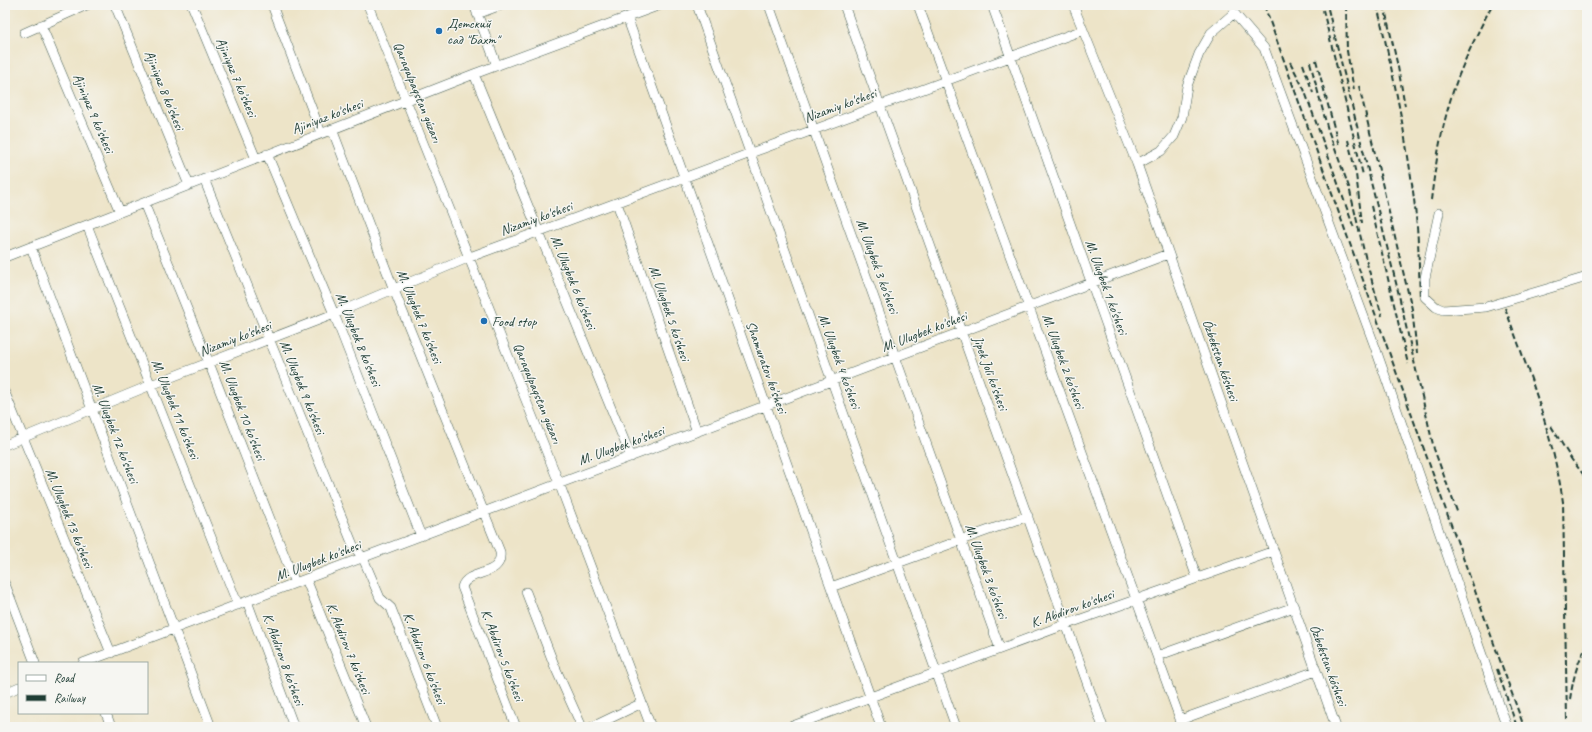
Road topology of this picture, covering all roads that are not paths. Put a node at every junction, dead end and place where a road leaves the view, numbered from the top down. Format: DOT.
graph roads {
  1 [pos="87,5"];
  2 [pos="116,5"];
  3 [pos="192,5"];
  4 [pos="272,5"];
  5 [pos="368,5"];
  6 [pos="474,5"];
  7 [pos="501,5"];
  8 [pos="660,5"];
  9 [pos="698,5"];
  10 [pos="769,5"];
  11 [pos="844,5"];
  12 [pos="918,5"];
  13 [pos="992,5"];
  14 [pos="1073,5"];
  15 [pos="477,14"];
  16 [pos="627,17"];
  17 [pos="41,25"];
  18 [pos="1083,30"];
  19 [pos="24,33"];
  20 [pos="1010,57"];
  21 [pos="497,66"];
  22 [pos="474,74"];
  23 [pos="946,81"];
  24 [pos="406,100"];
  25 [pos="880,105"];
  26 [pos="332,129"];
  27 [pos="814,130"];
  28 [pos="321,133"];
  29 [pos="751,153"];
  30 [pos="267,154"];
  31 [pos="256,159"];
  32 [pos="1137,164"];
  33 [pos="684,178"];
  34 [pos="204,179"];
  35 [pos="189,185"];
  36 [pos="144,203"];
  37 [pos="617,203"];
  38 [pos="120,212"];
  39 [pos="1438,212"];
  40 [pos="87,225"];
  41 [pos="538,232"];
  42 [pos="32,247"];
  43 [pos="1168,254"];
  44 [pos="5,257"];
  45 [pos="470,257"];
  46 [pos="1587,277"];
  47 [pos="1091,283"];
  48 [pos="394,290"];
  49 [pos="1029,306"];
  50 [pos="334,314"];
  51 [pos="961,332"];
  52 [pos="268,340"];
  53 [pos="895,357"];
  54 [pos="209,363"];
  55 [pos="832,381"];
  56 [pos="151,385"];
  57 [pos="5,393"];
  58 [pos="766,406"];
  59 [pos="92,410"];
  60 [pos="696,432"];
  61 [pos="23,439"];
  62 [pos="5,445"];
  63 [pos="631,456"];
  64 [pos="559,483"];
  65 [pos="484,512"];
  66 [pos="1028,516"];
  67 [pos="421,536"];
  68 [pos="961,540"];
  69 [pos="1274,551"];
  70 [pos="363,558"];
  71 [pos="897,563"];
  72 [pos="1197,578"];
  73 [pos="306,579"];
  74 [pos="295,583"];
  75 [pos="5,584"];
  76 [pos="831,587"];
  77 [pos="526,592"];
  78 [pos="464,594"];
  79 [pos="1136,600"];
  80 [pos="243,603"];
  81 [pos="1294,607"];
  82 [pos="1067,624"];
  83 [pos="175,628"];
  84 [pos="1000,650"];
  85 [pos="111,653"];
  86 [pos="1157,656"];
  87 [pos="35,662"];
  88 [pos="88,662"];
  89 [pos="1316,671"];
  90 [pos="937,673"];
  91 [pos="18,687"];
  92 [pos="5,693"];
  93 [pos="871,698"];
  94 [pos="642,703"];
  95 [pos="106,714"];
  96 [pos="1182,723"];
  97 [pos="111,727"];
  98 [pos="211,727"];
  99 [pos="294,727"];
  100 [pos="366,727"];
  101 [pos="436,727"];
  102 [pos="516,727"];
  103 [pos="582,727"];
  104 [pos="592,727"];
  105 [pos="651,727"];
  106 [pos="790,727"];
  107 [pos="881,727"];
  108 [pos="956,727"];
  109 [pos="1104,727"];
  110 [pos="1336,727"];
  111 [pos="1507,727"];
  1 -- 17 [label="street"];
  2 -- 35 [label="street, Ajiniyaz 8 ko'shesi"];
  3 -- 31 [label="street, Ajiniyaz 7 ko'shesi"];
  4 -- 28 [label="street"];
  5 -- 24 [label="street, Qaraqalpaqstan gúzarı"];
  6 -- 15 [label="street"];
  7 -- 15 [label="street"];
  8 -- 16 [label="street, Ajiniyaz ko'shesi"];
  9 -- 29 [label="street, M. Ulugbek 4 ko'shesi"];
  10 -- 27 [label="street, M. Ulugbek 3 ko'shesi"];
  11 -- 25 [label="street, Jipek Joli ko'shesi"];
  12 -- 23 [label="street, M. Ulugbek 2 ko'shesi"];
  13 -- 20 [label="street, M. Ulugbek 1 ko'shesi"];
  14 -- 18 [label="street, Ózbekstan kóshesi"];
  15 -- 21 [label="street"];
  16 -- 21 [label="street, Ajiniyaz ko'shesi"];
  16 -- 33 [label="street, Shamuratov ko'shesi"];
  17 -- 19 [label="street"];
  17 -- 38 [label="street, Ajiniyaz 9 ko'shesi"];
  18 -- 20 [label="street, Nizamiy ko'shesi"];
  18 -- 32 [label="street, Ózbekstan kóshesi"];
  20 -- 23 [label="street, Nizamiy ko'shesi"];
  20 -- 47 [label="street, M. Ulugbek 1 ko'shesi"];
  21 -- 22 [label="street, Ajiniyaz ko'shesi"];
  22 -- 24 [label="street, Ajiniyaz ko'shesi"];
  22 -- 41 [label="street, M. Ulugbek 6 ko'shesi"];
  23 -- 25 [label="street, Nizamiy ko'shesi"];
  23 -- 49 [label="street, M. Ulugbek 2 ko'shesi"];
  24 -- 26 [label="street, Ajiniyaz ko'shesi"];
  24 -- 45 [label="street, Qaraqalpaqstan gúzarı"];
  25 -- 27 [label="street, Nizamiy ko'shesi"];
  25 -- 51 [label="street, Jipek Joli ko'shesi"];
  26 -- 28 [label="street, Ajiniyaz ko'shesi"];
  26 -- 48 [label="street, M. Ulugbek 7 ko'shesi"];
  27 -- 29 [label="street, Nizamiy ko'shesi"];
  27 -- 53 [label="street, M. Ulugbek 3 ko'shesi"];
  28 -- 30 [label="street, Ajiniyaz ko'shesi"];
  29 -- 33 [label="street, Nizamiy ko'shesi"];
  29 -- 55 [label="street, M. Ulugbek 4 ko'shesi"];
  30 -- 31 [label="street, Ajiniyaz ko'shesi"];
  30 -- 50 [label="street, M. Ulugbek 8 ko'shesi"];
  31 -- 34 [label="street, Ajiniyaz ko'shesi"];
  32 -- 43 [label="street, Ózbekstan kóshesi"];
  32 -- 111 [label="street"];
  33 -- 37 [label="street, Nizamiy ko'shesi"];
  33 -- 58 [label="street, Shamuratov ko'shesi"];
  34 -- 35 [label="street, Ajiniyaz ko'shesi"];
  34 -- 52 [label="street, M. Ulugbek 9 ko'shesi"];
  35 -- 36 [label="street, Ajiniyaz ko'shesi"];
  36 -- 38 [label="street, Ajiniyaz ko'shesi"];
  36 -- 54 [label="street, M. Ulugbek 10 ko'shesi"];
  37 -- 41 [label="street, Nizamiy ko'shesi"];
  37 -- 60 [label="street, M. Ulugbek 5 ko'shesi"];
  38 -- 40 [label="street, Ajiniyaz ko'shesi"];
  39 -- 46 [label="street"];
  40 -- 42 [label="street, Ajiniyaz ko'shesi"];
  40 -- 56 [label="street, M. Ulugbek 11 ko'shesi"];
  41 -- 45 [label="street, Nizamiy ko'shesi"];
  41 -- 63 [label="street, M. Ulugbek 6 ko'shesi"];
  42 -- 44 [label="street, Ajiniyaz ko'shesi"];
  42 -- 59 [label="street, M. Ulugbek 12 ko'shesi"];
  43 -- 47 [label="street, M. Ulugbek ko'shesi"];
  43 -- 69 [label="street, Ózbekstan kóshesi"];
  45 -- 48 [label="street, Nizamiy ko'shesi"];
  45 -- 64 [label="street, Qaraqalpaqstan gúzarı"];
  47 -- 49 [label="street, M. Ulugbek ko'shesi"];
  47 -- 72 [label="street, M. Ulugbek 1 ko'shesi"];
  48 -- 50 [label="street, Nizamiy ko'shesi"];
  48 -- 65 [label="street, M. Ulugbek 7 ko'shesi"];
  49 -- 51 [label="street, M. Ulugbek ko'shesi"];
  49 -- 79 [label="street, M. Ulugbek 2 ko'shesi"];
  50 -- 52 [label="street, Nizamiy ko'shesi"];
  50 -- 67 [label="street, M. Ulugbek 8 ko'shesi"];
  51 -- 53 [label="street, M. Ulugbek ko'shesi"];
  51 -- 66 [label="street, Jipek Joli ko'shesi"];
  52 -- 54 [label="street, Nizamiy ko'shesi"];
  52 -- 70 [label="street, M. Ulugbek 9 ko'shesi"];
  53 -- 55 [label="street, M. Ulugbek ko'shesi"];
  53 -- 68 [label="street, M. Ulugbek 3 ko'shesi"];
  54 -- 56 [label="street, Nizamiy ko'shesi"];
  54 -- 74 [label="street, M. Ulugbek 10 ko'shesi"];
  55 -- 58 [label="street, M. Ulugbek ko'shesi"];
  55 -- 71 [label="street, M. Ulugbek 4 ko'shesi"];
  56 -- 59 [label="street, Nizamiy ko'shesi"];
  56 -- 80 [label="street, M. Ulugbek 11 ko'shesi"];
  57 -- 61 [label="street, M. Ulugbek 13 ko'shesi"];
  58 -- 60 [label="street, M. Ulugbek ko'shesi"];
  58 -- 76 [label="street, Shamuratov ko'shesi"];
  59 -- 61 [label="street, Nizamiy ko'shesi"];
  59 -- 83 [label="street, M. Ulugbek 12 ko'shesi"];
  60 -- 63 [label="street, M. Ulugbek ko'shesi"];
  61 -- 62 [label="street, Nizamiy ko'shesi"];
  61 -- 85 [label="street, M. Ulugbek 13 ko'shesi"];
  63 -- 64 [label="street, M. Ulugbek ko'shesi"];
  64 -- 65 [label="street, M. Ulugbek ko'shesi"];
  64 -- 94 [label="street, Qaraqalpaqstan gúzarı"];
  65 -- 67 [label="street, M. Ulugbek ko'shesi"];
  65 -- 78 [label="street, M. Ulugbek 7 ko'shesi"];
  66 -- 68 [label="street"];
  66 -- 82 [label="street, Jipek Joli ko'shesi"];
  67 -- 70 [label="street, M. Ulugbek ko'shesi"];
  68 -- 71 [label="street"];
  68 -- 84 [label="street, M. Ulugbek 3 ko'shesi"];
  69 -- 72 [label="street, K. Abdirov ko'shesi"];
  69 -- 81 [label="street, Ózbekstan kóshesi"];
  70 -- 73 [label="street, M. Ulugbek ko'shesi"];
  70 -- 101 [label="street, K. Abdirov 6 ko'shesi"];
  71 -- 76 [label="street"];
  71 -- 90 [label="street, M. Ulugbek 4 ko'shesi"];
  72 -- 79 [label="street, K. Abdirov ko'shesi"];
  73 -- 74 [label="street, M. Ulugbek ko'shesi"];
  73 -- 100 [label="street, K. Abdirov 7 ko'shesi"];
  74 -- 80 [label="street, M. Ulugbek ko'shesi"];
  75 -- 87 [label="street"];
  76 -- 93 [label="street, Shamuratov ko'shesi"];
  77 -- 103 [label="street"];
  78 -- 102 [label="street, K. Abdirov 5 ko'shesi"];
  79 -- 82 [label="street, K. Abdirov ko'shesi"];
  79 -- 86 [label="street, M. Ulugbek 2 ko'shesi"];
  80 -- 83 [label="street, M. Ulugbek ko'shesi"];
  80 -- 99 [label="street, K. Abdirov 8 ko'shesi"];
  81 -- 86 [label="street"];
  81 -- 89 [label="street, Ózbekstan kóshesi"];
  82 -- 84 [label="street, K. Abdirov ko'shesi"];
  82 -- 109 [label="street, Jipek Joli ko'shesi"];
  83 -- 85 [label="street, M. Ulugbek ko'shesi"];
  83 -- 98 [label="street, M. Ulugbek 12 ko'shesi"];
  84 -- 90 [label="street, K. Abdirov ko'shesi"];
  85 -- 88 [label="street, M. Ulugbek ko'shesi"];
  86 -- 96 [label="street, M. Ulugbek 2 ko'shesi"];
  89 -- 96 [label="street"];
  89 -- 110 [label="street, Ózbekstan kóshesi"];
  90 -- 93 [label="street, K. Abdirov ko'shesi"];
  90 -- 108 [label="street, M. Ulugbek 4 ko'shesi"];
  91 -- 92 [label="street"];
  93 -- 106 [label="street, K. Abdirov ko'shesi"];
  93 -- 107 [label="street, Shamuratov ko'shesi"];
  94 -- 104 [label="street"];
  94 -- 105 [label="street, Qaraqalpaqstan gúzarı"];
  95 -- 97 [label="street"];
}
